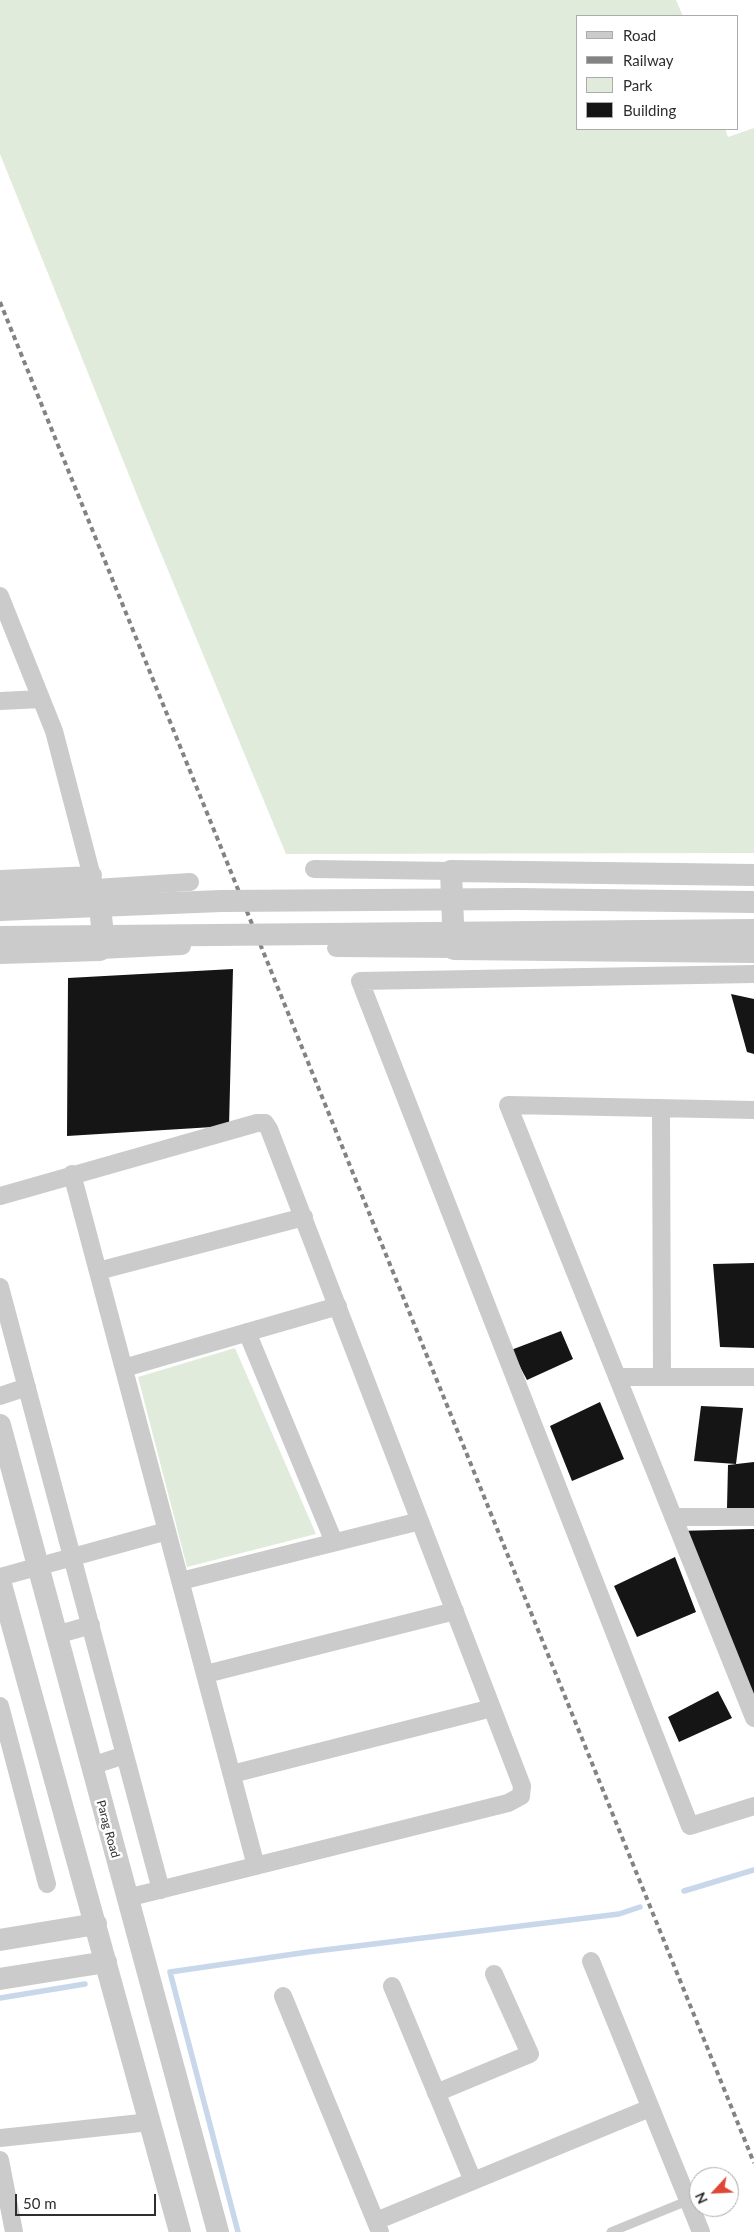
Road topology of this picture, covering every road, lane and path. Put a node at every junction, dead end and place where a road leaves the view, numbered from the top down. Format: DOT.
graph roads {
  1 [pos="0,596"];
  2 [pos="41,699"];
  3 [pos="0,701"];
  4 [pos="314,869"];
  5 [pos="451,871"];
  6 [pos="754,875"];
  7 [pos="0,879"];
  8 [pos="94,882"];
  9 [pos="190,882"];
  10 [pos="0,891"];
  11 [pos="754,902"];
  12 [pos="0,910"];
  13 [pos="754,930"];
  14 [pos="0,937"];
  15 [pos="204,944"];
  16 [pos="336,948"];
  17 [pos="454,949"];
  18 [pos="100,950"];
  19 [pos="754,952"];
  20 [pos="0,953"];
  21 [pos="754,974"];
  22 [pos="661,1108"];
  23 [pos="754,1110"];
  24 [pos="72,1174"];
  25 [pos="0,1196"];
  26 [pos="304,1217"];
  27 [pos="98,1271"];
  28 [pos="0,1286"];
  29 [pos="338,1306"];
  30 [pos="3,1312"];
  31 [pos="247,1332"];
  32 [pos="124,1368"];
  33 [pos="617,1377"];
  34 [pos="662,1377"];
  35 [pos="754,1377"];
  36 [pos="23,1388"];
  37 [pos="0,1396"];
  38 [pos="0,1425"];
  39 [pos="673,1517"];
  40 [pos="754,1517"];
  41 [pos="420,1521"];
  42 [pos="167,1531"];
  43 [pos="334,1542"];
  44 [pos="68,1560"];
  45 [pos="42,1567"];
  46 [pos="0,1577"];
  47 [pos="0,1581"];
  48 [pos="181,1581"];
  49 [pos="455,1611"];
  50 [pos="72,1630"];
  51 [pos="206,1674"];
  52 [pos="0,1706"];
  53 [pos="492,1708"];
  54 [pos="754,1718"];
  55 [pos="107,1761"];
  56 [pos="232,1774"];
  57 [pos="754,1806"];
  58 [pos="256,1866"];
  59 [pos="48,1884"];
  60 [pos="144,1894"];
  61 [pos="96,1924"];
  62 [pos="0,1940"];
  63 [pos="591,1961"];
  64 [pos="106,1962"];
  65 [pos="494,1974"];
  66 [pos="0,1978"];
  67 [pos="150,1981"];
  68 [pos="392,1986"];
  69 [pos="114,1989"];
  70 [pos="283,1996"];
  71 [pos="436,2093"];
  72 [pos="650,2108"];
  73 [pos="150,2122"];
  74 [pos="0,2138"];
  75 [pos="0,2160"];
  76 [pos="473,2181"];
  77 [pos="687,2201"];
  78 [pos="378,2226"];
  79 [pos="14,2232"];
  80 [pos="180,2232"];
  81 [pos="218,2232"];
  82 [pos="611,2232"];
  83 [pos="701,2232"];
  1 -- 2 [label="street"];
  2 -- 3 [label="street"];
  2 -- 8 [label="street"];
  4 -- 5 [label="street"];
  5 -- 6 [label="street"];
  5 -- 17 [label="street"];
  7 -- 8 [label="street"];
  8 -- 9 [label="street"];
  8 -- 10 [label="street"];
  8 -- 18 [label="street"];
  11 -- 12 [label="street, bridge"];
  13 -- 14 [label="street, bridge"];
  15 -- 18 [label="street"];
  16 -- 17 [label="street"];
  17 -- 19 [label="street"];
  18 -- 20 [label="street"];
  21 -- 57 [label="street"];
  22 -- 23 [label="street"];
  22 -- 33 [label="street"];
  22 -- 34 [label="street"];
  24 -- 25 [label="street"];
  24 -- 26 [label="street"];
  24 -- 27 [label="street"];
  26 -- 27 [label="street"];
  26 -- 29 [label="street"];
  27 -- 32 [label="street"];
  28 -- 30 [label="street"];
  29 -- 31 [label="street"];
  29 -- 41 [label="street"];
  30 -- 36 [label="street"];
  31 -- 32 [label="street"];
  31 -- 43 [label="street"];
  32 -- 42 [label="street"];
  33 -- 34 [label="street"];
  33 -- 39 [label="street"];
  34 -- 35 [label="street"];
  36 -- 37 [label="street"];
  36 -- 44 [label="street"];
  38 -- 45 [label="street, Parag Road"];
  39 -- 40 [label="street"];
  39 -- 54 [label="street"];
  41 -- 43 [label="street"];
  41 -- 49 [label="street"];
  42 -- 44 [label="street"];
  42 -- 48 [label="street"];
  43 -- 48 [label="street"];
  44 -- 45 [label="street"];
  44 -- 50 [label="street"];
  45 -- 46 [label="street"];
  45 -- 50 [label="street, Parag Road"];
  47 -- 61 [label="street"];
  48 -- 51 [label="street"];
  49 -- 51 [label="street"];
  49 -- 53 [label="street"];
  50 -- 55 [label="street, Parag Road"];
  50 -- 55 [label="street"];
  51 -- 56 [label="street"];
  52 -- 59 [label="street"];
  53 -- 56 [label="street"];
  53 -- 58 [label="street"];
  55 -- 60 [label="street, Parag Road"];
  55 -- 60 [label="street"];
  56 -- 58 [label="street"];
  58 -- 60 [label="street"];
  60 -- 67 [label="street, Parag Road"];
  61 -- 62 [label="street"];
  61 -- 64 [label="street"];
  63 -- 72 [label="street"];
  64 -- 66 [label="street"];
  64 -- 69 [label="street"];
  65 -- 71 [label="street"];
  67 -- 69 [label="street"];
  67 -- 81 [label="street, Parag Road"];
  68 -- 71 [label="street"];
  69 -- 73 [label="street"];
  70 -- 78 [label="street"];
  71 -- 76 [label="street"];
  72 -- 76 [label="street"];
  72 -- 77 [label="street"];
  73 -- 74 [label="street"];
  73 -- 80 [label="street"];
  75 -- 79 [label="street"];
  76 -- 78 [label="street"];
  77 -- 82 [label="lane"];
  77 -- 83 [label="street"];
}
